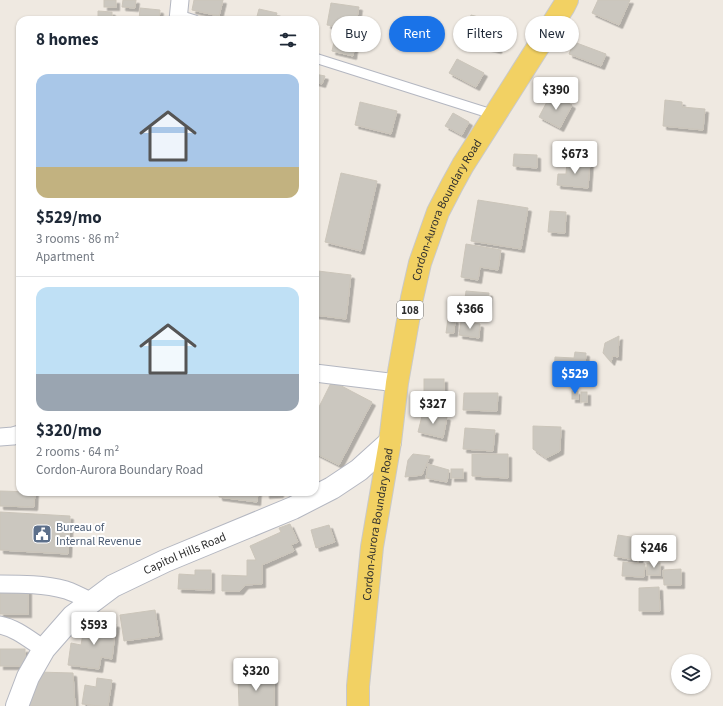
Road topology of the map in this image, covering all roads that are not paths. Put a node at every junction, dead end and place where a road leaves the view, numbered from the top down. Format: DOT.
graph roads {
  1 [pos="567,0"];
  2 [pos="319,59"];
  3 [pos="495,115"];
  4 [pos="319,373"];
  5 [pos="397,383"];
  6 [pos="16,435"];
  7 [pos="0,437"];
  8 [pos="390,442"];
  9 [pos="319,495"];
  10 [pos="316,496"];
  11 [pos="0,584"];
  12 [pos="92,602"];
  13 [pos="0,625"];
  14 [pos="44,649"];
  15 [pos="16,706"];
  16 [pos="358,706"];
  1 -- 3 [label="main road, Cordon-Aurora Boundary Road / 108"];
  2 -- 3 [label="lane"];
  3 -- 5 [label="main road, Cordon-Aurora Boundary Road / 108"];
  4 -- 5 [label="street"];
  5 -- 8 [label="main road, Cordon-Aurora Boundary Road / 108"];
  6 -- 7 [label="street"];
  8 -- 9 [label="street, Capitol Hills Road"];
  8 -- 16 [label="main road, Cordon-Aurora Boundary Road / 108"];
  10 -- 12 [label="street, Capitol Hills Road"];
  11 -- 12 [label="street"];
  12 -- 14 [label="street, Capitol Hills Road"];
  13 -- 14 [label="street"];
  14 -- 15 [label="street, Capitol Hills Road"];
}
